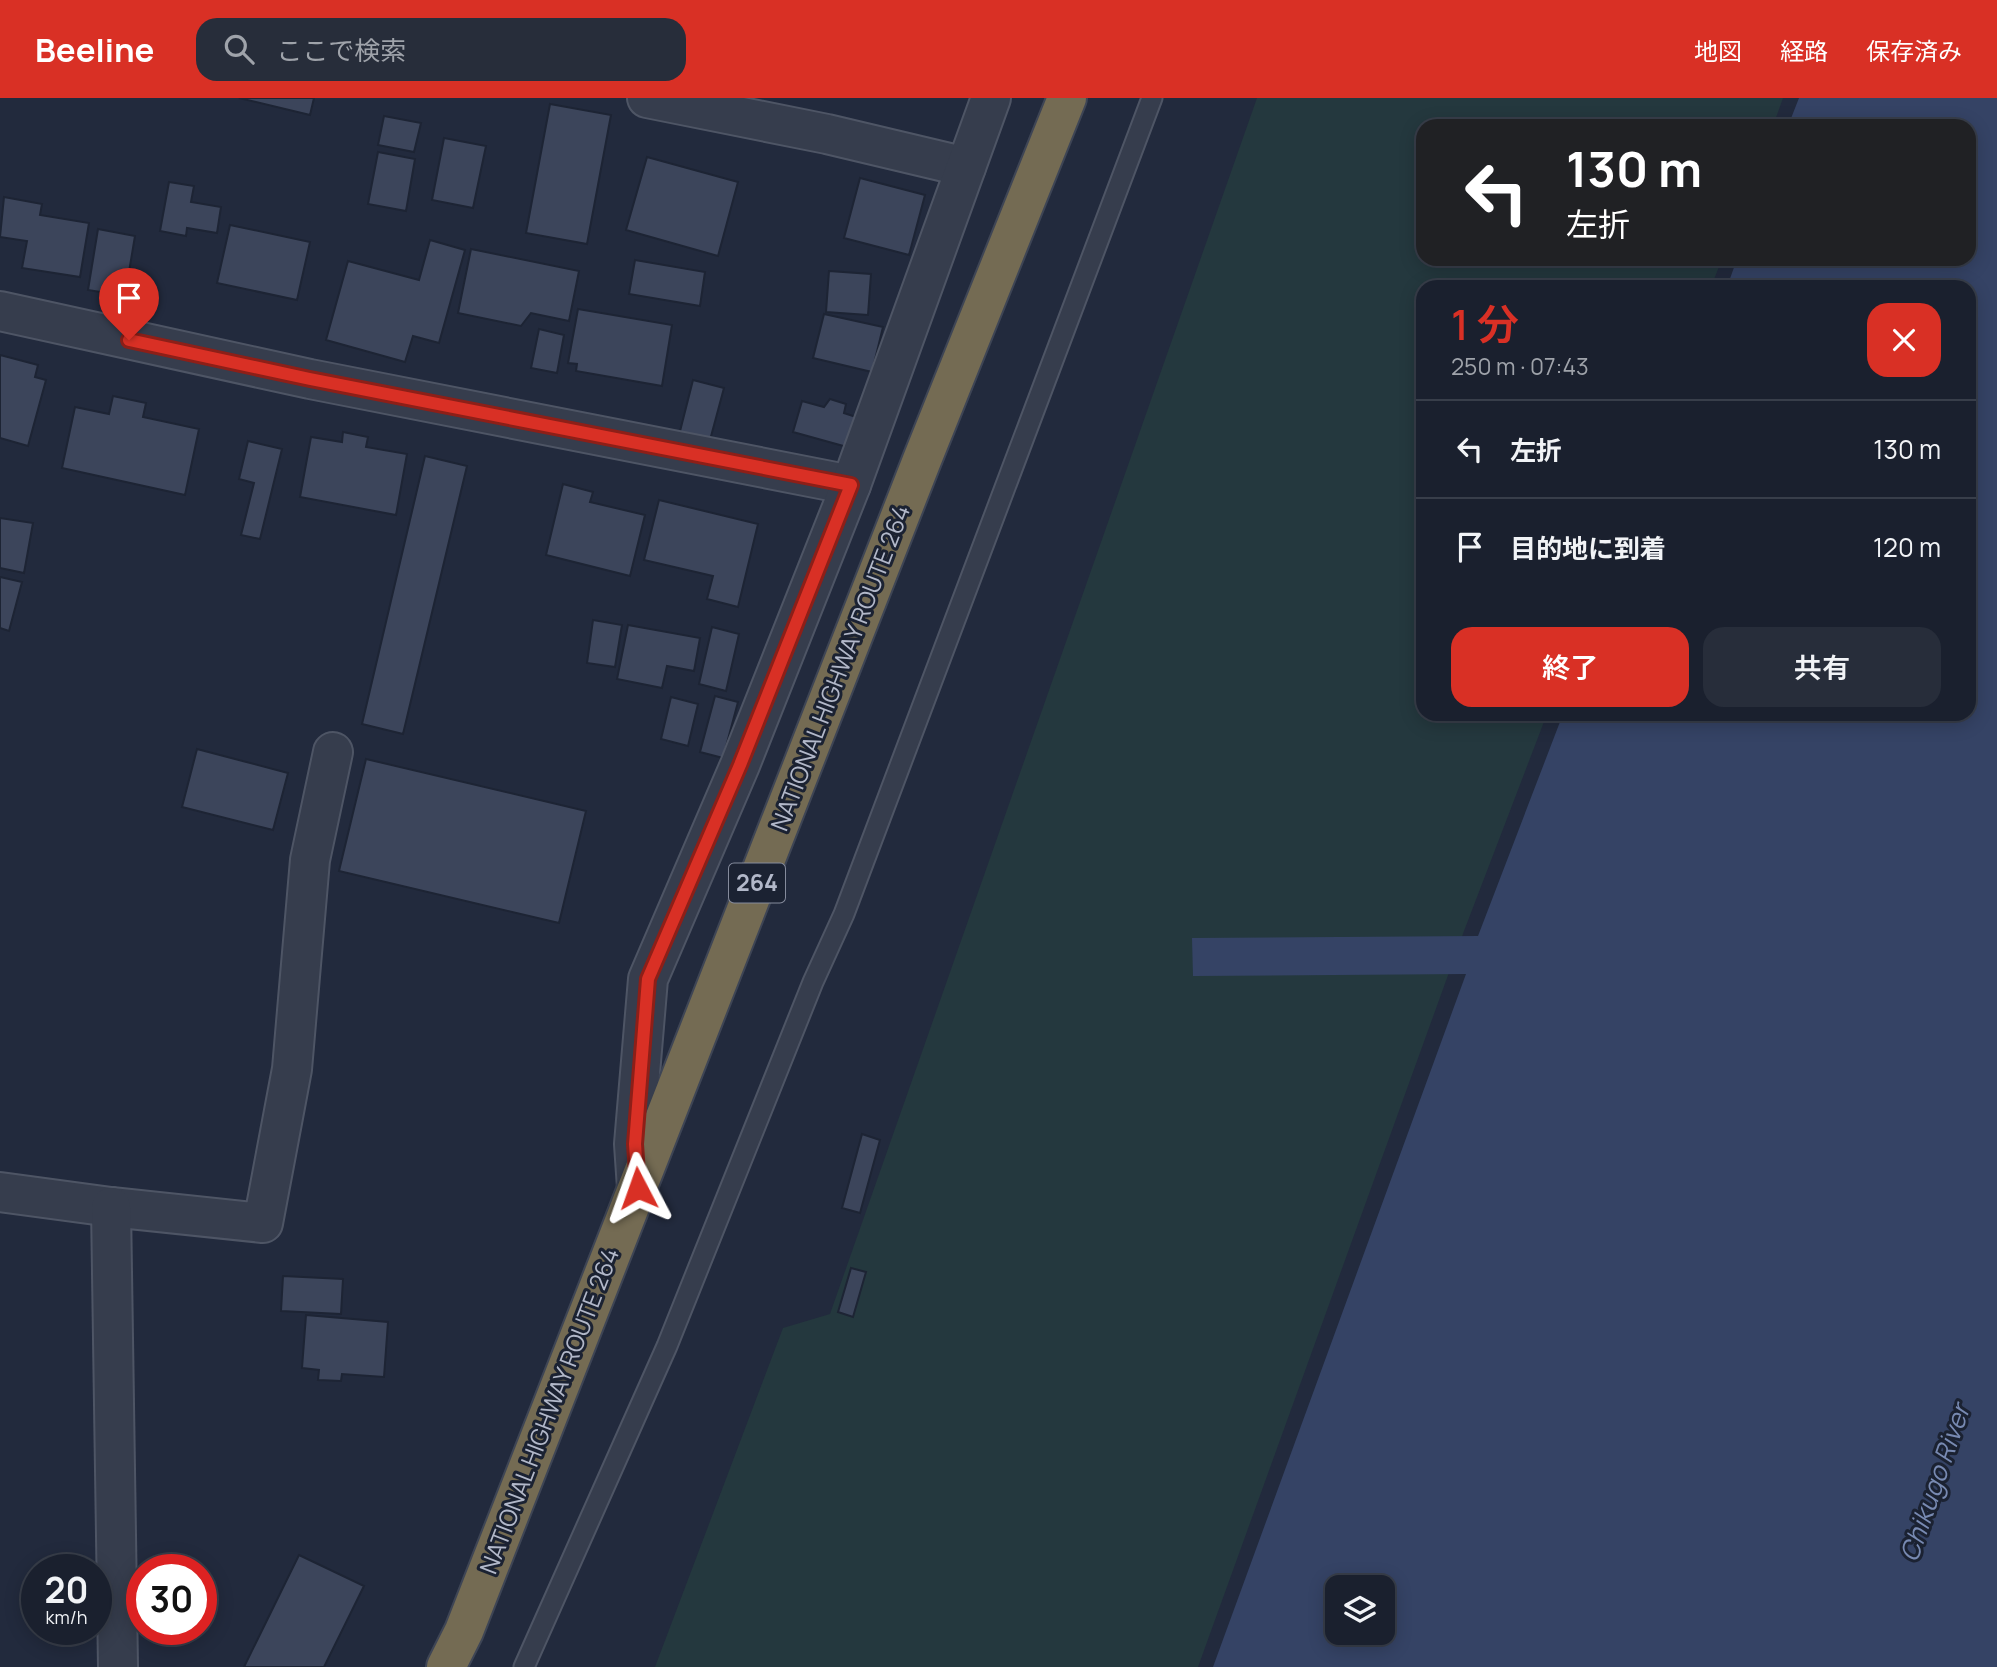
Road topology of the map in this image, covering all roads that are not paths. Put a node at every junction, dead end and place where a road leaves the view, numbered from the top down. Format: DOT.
graph roads {
  1 [pos="647,98"];
  2 [pos="991,98"];
  3 [pos="1067,98"];
  4 [pos="1152,98"];
  5 [pos="965,167"];
  6 [pos="0,311"];
  7 [pos="851,485"];
  8 [pos="333,752"];
  9 [pos="638,1188"];
  10 [pos="0,1192"];
  11 [pos="111,1207"];
  12 [pos="118,1667"];
  13 [pos="446,1667"];
  14 [pos="524,1667"];
  1 -- 5 [label="street"];
  2 -- 5 [label="street"];
  3 -- 9 [label="highway, NATIONAL HIGHWAY ROUTE 264 / 264"];
  4 -- 14 [label="lane"];
  5 -- 7 [label="street"];
  6 -- 7 [label="street"];
  7 -- 9 [label="street"];
  8 -- 11 [label="street"];
  9 -- 13 [label="highway, NATIONAL HIGHWAY ROUTE 264 / 264"];
  10 -- 11 [label="street"];
  11 -- 12 [label="street"];
}
